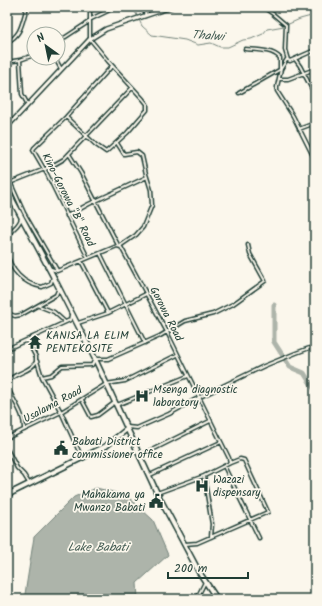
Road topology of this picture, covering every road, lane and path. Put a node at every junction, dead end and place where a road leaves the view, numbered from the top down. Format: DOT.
graph roads {
  1 [pos="28,7"];
  2 [pos="90,7"];
  3 [pos="115,7"];
  4 [pos="146,7"];
  5 [pos="171,7"];
  6 [pos="263,7"];
  7 [pos="143,17"];
  8 [pos="90,20"];
  9 [pos="66,36"];
  10 [pos="90,39"];
  11 [pos="7,42"];
  12 [pos="245,49"];
  13 [pos="315,50"];
  14 [pos="26,58"];
  15 [pos="287,59"];
  16 [pos="295,59"];
  17 [pos="20,60"];
  18 [pos="7,62"];
  19 [pos="59,66"];
  20 [pos="112,66"];
  21 [pos="281,69"];
  22 [pos="315,69"];
  23 [pos="61,70"];
  24 [pos="304,74"];
  25 [pos="280,78"];
  26 [pos="132,88"];
  27 [pos="239,93"];
  28 [pos="315,95"];
  29 [pos="28,105"];
  30 [pos="66,117"];
  31 [pos="315,123"];
  32 [pos="7,127"];
  33 [pos="299,129"];
  34 [pos="86,136"];
  35 [pos="117,143"];
  36 [pos="69,154"];
  37 [pos="315,160"];
  38 [pos="44,170"];
  39 [pos="146,177"];
  40 [pos="7,184"];
  41 [pos="11,184"];
  42 [pos="7,190"];
  43 [pos="96,202"];
  44 [pos="23,215"];
  45 [pos="67,216"];
  46 [pos="7,239"];
  47 [pos="248,245"];
  48 [pos="119,246"];
  49 [pos="7,252"];
  50 [pos="100,253"];
  51 [pos="88,258"];
  52 [pos="81,260"];
  53 [pos="50,269"];
  54 [pos="57,271"];
  55 [pos="53,276"];
  56 [pos="59,288"];
  57 [pos="146,294"];
  58 [pos="125,304"];
  59 [pos="39,306"];
  60 [pos="7,313"];
  61 [pos="71,313"];
  62 [pos="108,313"];
  63 [pos="65,322"];
  64 [pos="76,323"];
  65 [pos="167,332"];
  66 [pos="27,340"];
  67 [pos="145,343"];
  68 [pos="315,346"];
  69 [pos="7,349"];
  70 [pos="177,355"];
  71 [pos="95,359"];
  72 [pos="36,361"];
  73 [pos="188,376"];
  74 [pos="42,378"];
  75 [pos="7,384"];
  76 [pos="106,384"];
  77 [pos="200,397"];
  78 [pos="82,400"];
  79 [pos="115,404"];
  80 [pos="61,412"];
  81 [pos="121,418"];
  82 [pos="210,421"];
  83 [pos="126,428"];
  84 [pos="24,430"];
  85 [pos="7,438"];
  86 [pos="221,442"];
  87 [pos="106,446"];
  88 [pos="7,449"];
  89 [pos="140,456"];
  90 [pos="82,458"];
  91 [pos="230,463"];
  92 [pos="224,466"];
  93 [pos="146,472"];
  94 [pos="204,476"];
  95 [pos="29,484"];
  96 [pos="157,493"];
  97 [pos="7,495"];
  98 [pos="250,520"];
  99 [pos="211,537"];
  100 [pos="259,538"];
  101 [pos="184,544"];
  102 [pos="205,581"];
  103 [pos="194,599"];
  104 [pos="217,599"];
  1 -- 11 [label="street"];
  2 -- 8 [label="street"];
  3 -- 8 [label="street"];
  4 -- 7 [label="street"];
  5 -- 7 [label="street"];
  6 -- 15 [label="street"];
  7 -- 10 [label="street"];
  8 -- 9 [label="street"];
  8 -- 10 [label="street"];
  10 -- 20 [label="street"];
  10 -- 23 [label="street"];
  12 -- 21 [label="street"];
  13 -- 16 [label="street"];
  14 -- 17 [label="street"];
  15 -- 16 [label="street"];
  15 -- 21 [label="street"];
  16 -- 24 [label="street"];
  17 -- 18 [label="street"];
  17 -- 29 [label="street"];
  19 -- 23 [label="street"];
  20 -- 26 [label="street"];
  20 -- 30 [label="street"];
  21 -- 25 [label="street"];
  21 -- 27 [label="street"];
  22 -- 24 [label="street"];
  23 -- 29 [label="street"];
  24 -- 25 [label="street"];
  24 -- 28 [label="street"];
  25 -- 33 [label="street"];
  26 -- 34 [label="street"];
  26 -- 35 [label="street"];
  29 -- 32 [label="street"];
  30 -- 34 [label="street"];
  30 -- 38 [label="street, Kino-Gorowa \"B\" Road"];
  31 -- 33 [label="street"];
  33 -- 37 [label="street"];
  34 -- 35 [label="street"];
  34 -- 36 [label="street"];
  35 -- 39 [label="street"];
  36 -- 38 [label="street"];
  36 -- 43 [label="street, Gorowa Road"];
  38 -- 41 [label="street"];
  38 -- 45 [label="street, Kino-Gorowa \"B\" Road"];
  39 -- 43 [label="street"];
  39 -- 48 [label="street"];
  40 -- 41 [label="street"];
  41 -- 44 [label="street"];
  42 -- 44 [label="highway"];
  43 -- 45 [label="street"];
  43 -- 48 [label="street, Gorowa Road"];
  44 -- 46 [label="street"];
  44 -- 53 [label="highway"];
  44 -- 54 [label="street"];
  45 -- 51 [label="street, Kino-Gorowa \"B\" Road"];
  47 -- 65 [label="street"];
  48 -- 50 [label="street"];
  48 -- 57 [label="street, Gorowa Road"];
  49 -- 55 [label="street"];
  50 -- 51 [label="street"];
  50 -- 58 [label="street"];
  51 -- 52 [label="street"];
  52 -- 54 [label="street"];
  52 -- 62 [label="street"];
  53 -- 54 [label="street"];
  53 -- 55 [label="highway"];
  55 -- 56 [label="highway"];
  56 -- 59 [label="street"];
  56 -- 61 [label="highway"];
  57 -- 58 [label="street"];
  57 -- 65 [label="street, Gorowa Road"];
  58 -- 62 [label="street"];
  58 -- 67 [label="street"];
  59 -- 60 [label="street"];
  59 -- 63 [label="street"];
  61 -- 63 [label="street"];
  61 -- 64 [label="highway"];
  62 -- 64 [label="street"];
  63 -- 66 [label="street"];
  64 -- 71 [label="highway"];
  65 -- 67 [label="street"];
  65 -- 70 [label="street, Gorowa Road"];
  66 -- 69 [label="street"];
  66 -- 72 [label="street"];
  67 -- 71 [label="street"];
  68 -- 77 [label="street"];
  70 -- 73 [label="street, Gorowa Road"];
  70 -- 76 [label="street"];
  71 -- 74 [label="street"];
  71 -- 76 [label="highway"];
  72 -- 74 [label="street"];
  72 -- 75 [label="street"];
  73 -- 77 [label="street, Gorowa Road"];
  73 -- 79 [label="street"];
  74 -- 80 [label="street"];
  75 -- 84 [label="street"];
  76 -- 78 [label="street, Usalama Road"];
  76 -- 79 [label="highway"];
  77 -- 82 [label="street, Gorowa Road"];
  77 -- 83 [label="street"];
  78 -- 79 [label="street"];
  78 -- 80 [label="street, Usalama Road"];
  79 -- 81 [label="highway"];
  80 -- 84 [label="street, Usalama Road"];
  80 -- 90 [label="street"];
  81 -- 83 [label="highway"];
  81 -- 87 [label="highway"];
  82 -- 86 [label="street, Gorowa Road"];
  82 -- 89 [label="street"];
  83 -- 87 [label="highway"];
  83 -- 89 [label="highway"];
  84 -- 85 [label="street, Usalama Road"];
  86 -- 91 [label="street, Gorowa Road"];
  86 -- 93 [label="street"];
  87 -- 90 [label="highway"];
  88 -- 95 [label="street"];
  89 -- 93 [label="highway"];
  90 -- 95 [label="highway"];
  91 -- 92 [label="street"];
  91 -- 98 [label="street"];
  92 -- 94 [label="street"];
  92 -- 98 [label="street"];
  93 -- 96 [label="highway"];
  94 -- 96 [label="street"];
  94 -- 99 [label="street"];
  95 -- 97 [label="highway"];
  96 -- 101 [label="highway"];
  98 -- 99 [label="street"];
  98 -- 100 [label="street"];
  99 -- 101 [label="street"];
  101 -- 102 [label="highway"];
  102 -- 103 [label="street"];
  102 -- 104 [label="highway"];
}
